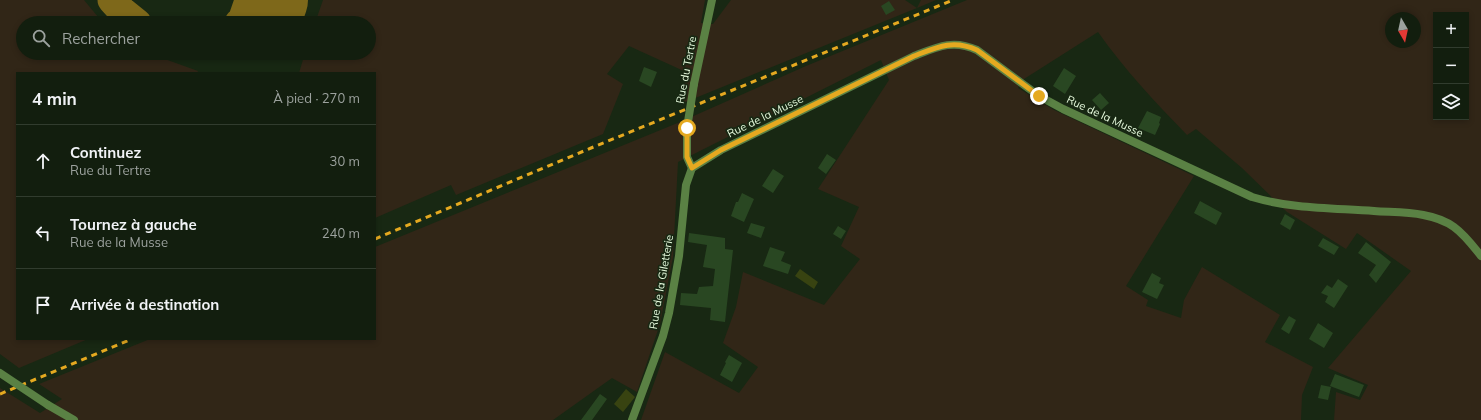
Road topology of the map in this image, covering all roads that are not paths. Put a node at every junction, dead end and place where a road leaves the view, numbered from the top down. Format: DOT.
graph roads {
  1 [pos="712,0"];
  2 [pos="692,168"];
  3 [pos="1481,256"];
  4 [pos="0,373"];
  5 [pos="74,420"];
  6 [pos="632,420"];
  1 -- 2 [label="street, Rue du Tertre, bridge"];
  2 -- 3 [label="street, Rue de la Musse"];
  2 -- 6 [label="street, Rue de la Giletterie"];
  4 -- 5 [label="street, bridge"];
}
